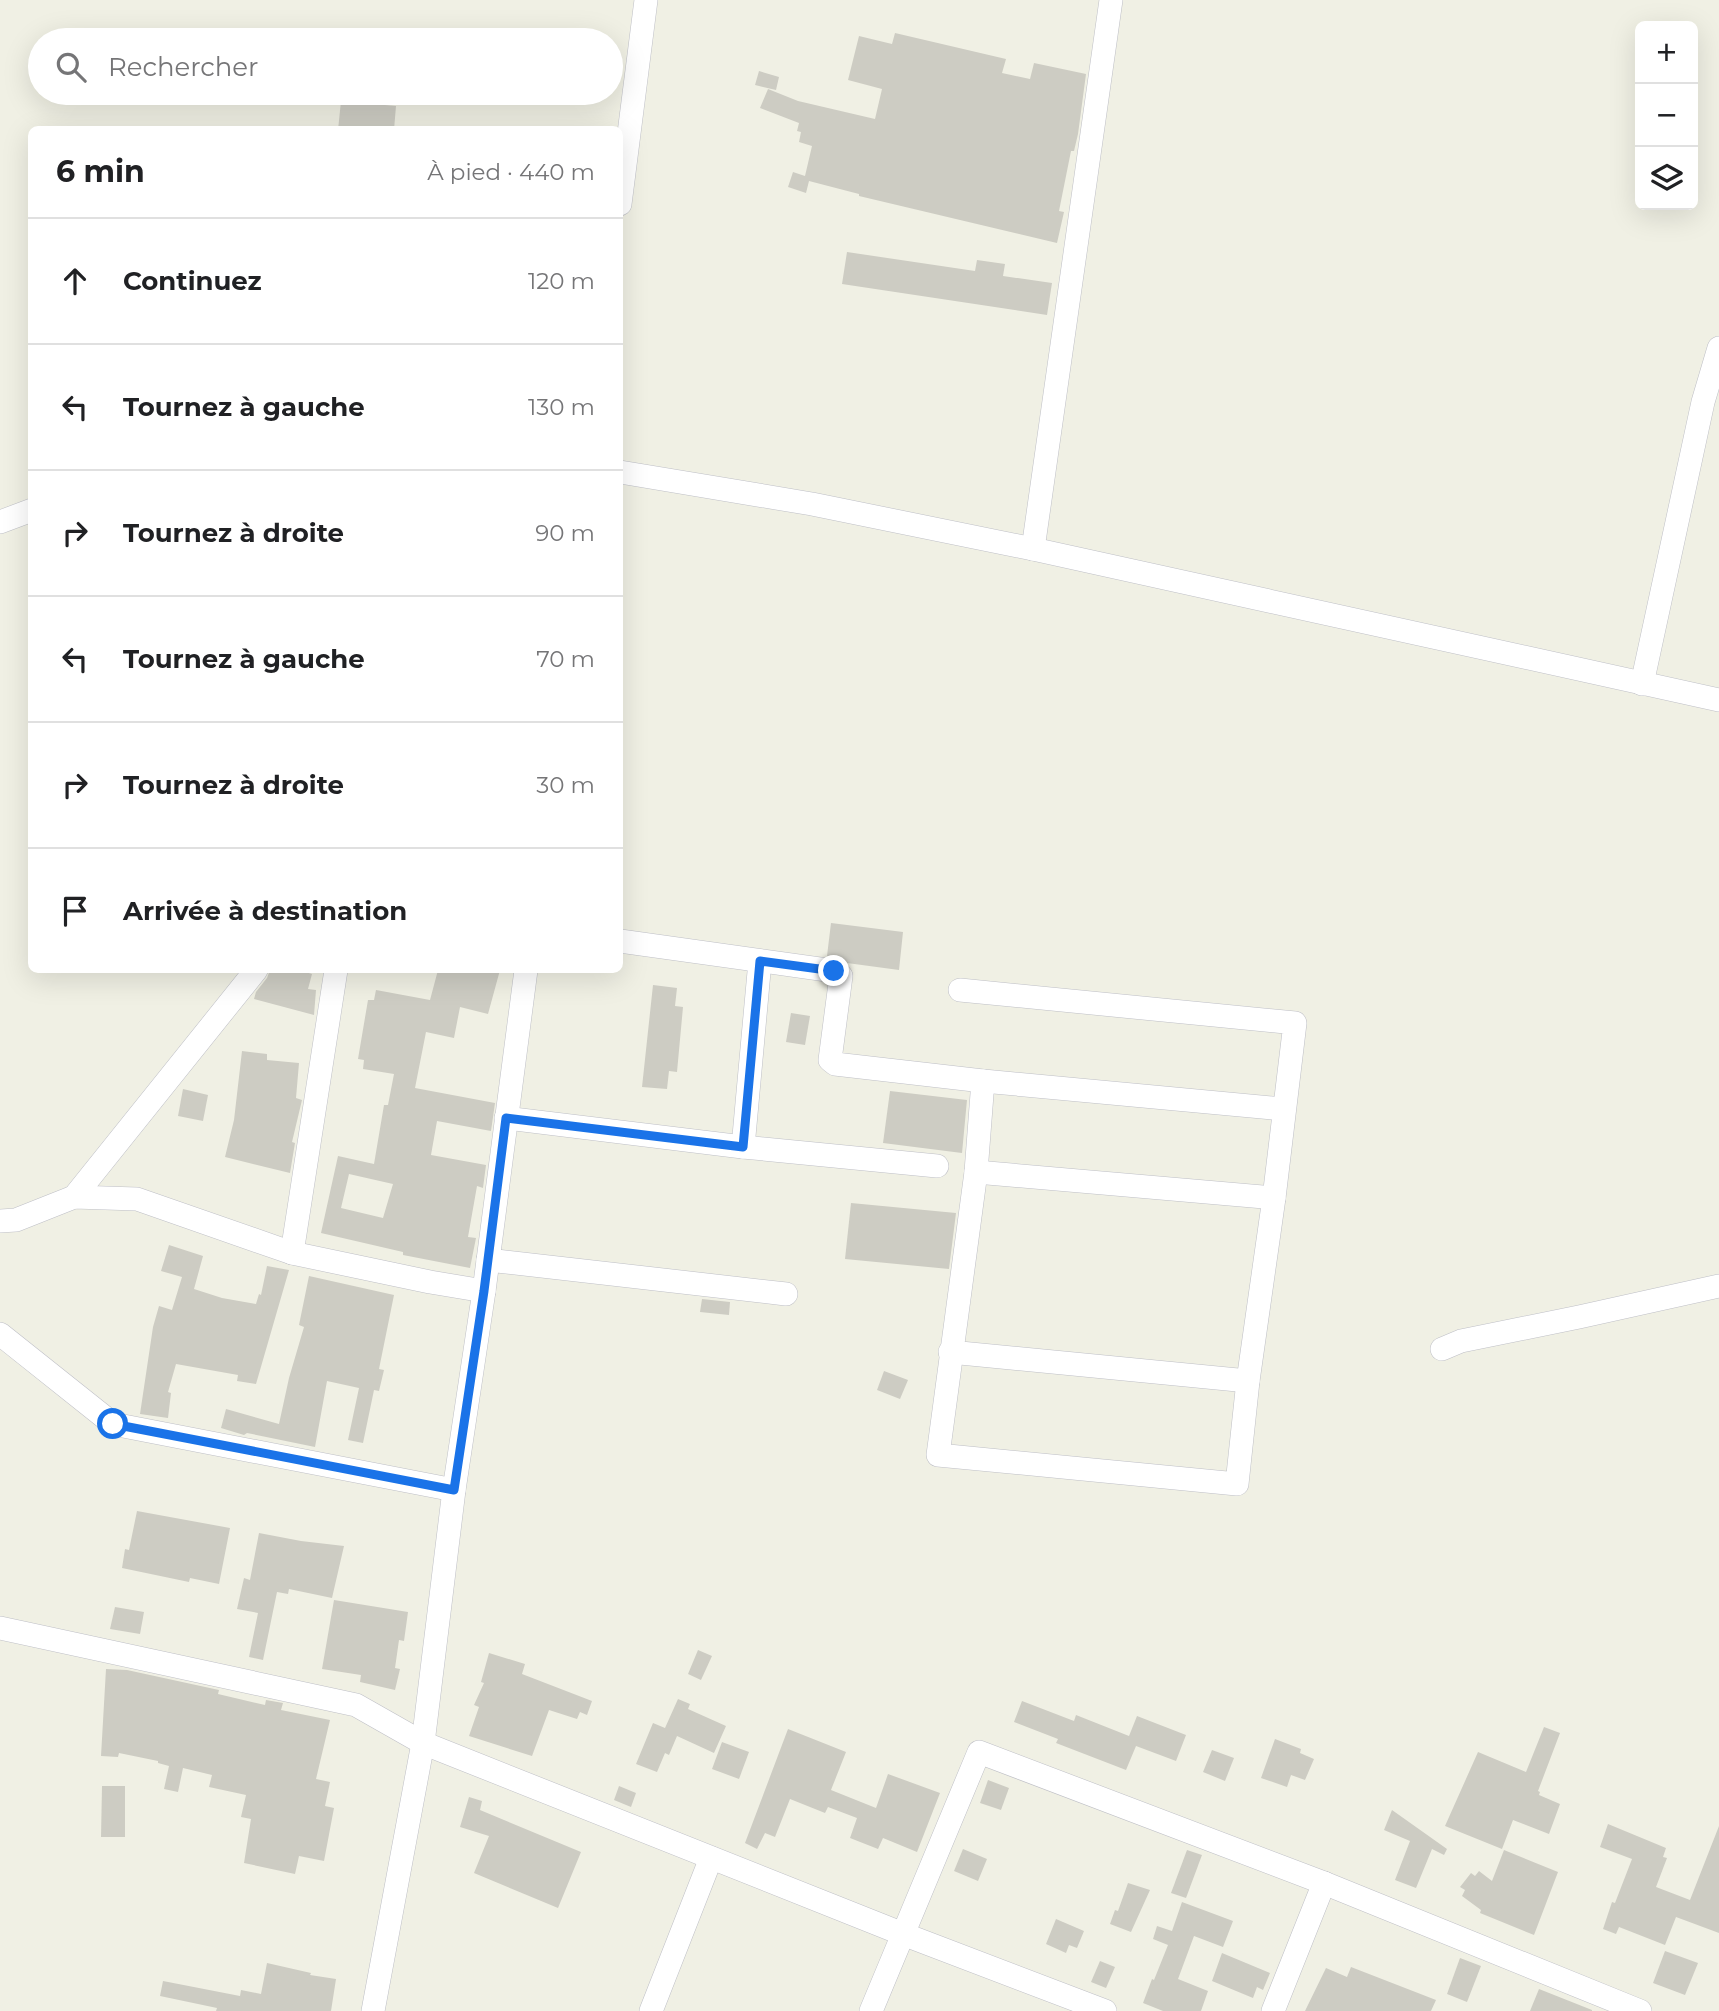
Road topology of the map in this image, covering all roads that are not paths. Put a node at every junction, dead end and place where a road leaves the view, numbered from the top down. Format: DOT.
graph roads {
  1 [pos="646,0"];
  2 [pos="1111,0"];
  3 [pos="623,180"];
  4 [pos="1719,348"];
  5 [pos="1711,404"];
  6 [pos="623,472"];
  7 [pos="28,512"];
  8 [pos="0,522"];
  9 [pos="1033,549"];
  10 [pos="1642,684"];
  11 [pos="1719,700"];
  12 [pos="623,941"];
  13 [pos="760,961"];
  14 [pos="254,973"];
  15 [pos="336,973"];
  16 [pos="526,973"];
  17 [pos="960,990"];
  18 [pos="983,1081"];
  19 [pos="1283,1109"];
  20 [pos="506,1118"];
  21 [pos="743,1147"];
  22 [pos="937,1166"];
  23 [pos="976,1172"];
  24 [pos="74,1197"];
  25 [pos="1274,1198"];
  26 [pos="0,1221"];
  27 [pos="292,1253"];
  28 [pos="488,1261"];
  29 [pos="1719,1286"];
  30 [pos="484,1291"];
  31 [pos="786,1294"];
  32 [pos="0,1334"];
  33 [pos="1442,1349"];
  34 [pos="950,1352"];
  35 [pos="1248,1381"];
  36 [pos="454,1490"];
  37 [pos="0,1628"];
  38 [pos="422,1743"];
  39 [pos="711,1858"];
  40 [pos="1324,1883"];
  41 [pos="903,1934"];
  42 [pos="373,2011"];
  43 [pos="651,2011"];
  44 [pos="871,2011"];
  45 [pos="1105,2011"];
  46 [pos="1273,2011"];
  47 [pos="1640,2011"];
  1 -- 3 [label="street"];
  2 -- 9 [label="street"];
  4 -- 5 [label="street"];
  5 -- 10 [label="street"];
  6 -- 9 [label="street"];
  7 -- 8 [label="street"];
  9 -- 10 [label="street"];
  10 -- 11 [label="street"];
  12 -- 13 [label="street"];
  13 -- 18 [label="street"];
  13 -- 21 [label="street"];
  14 -- 24 [label="street"];
  15 -- 27 [label="street"];
  16 -- 20 [label="street"];
  17 -- 19 [label="street"];
  18 -- 19 [label="street"];
  18 -- 23 [label="street"];
  19 -- 25 [label="street"];
  20 -- 21 [label="street"];
  20 -- 28 [label="street"];
  21 -- 22 [label="street"];
  23 -- 25 [label="street"];
  23 -- 34 [label="street"];
  24 -- 26 [label="street"];
  24 -- 27 [label="street"];
  25 -- 35 [label="street"];
  27 -- 30 [label="street"];
  28 -- 30 [label="street"];
  28 -- 31 [label="street"];
  29 -- 33 [label="street"];
  30 -- 36 [label="street"];
  32 -- 36 [label="street"];
  34 -- 35 [label="street"];
  34 -- 35 [label="street"];
  36 -- 38 [label="street"];
  37 -- 38 [label="street"];
  38 -- 39 [label="street"];
  38 -- 42 [label="street"];
  39 -- 41 [label="street"];
  39 -- 43 [label="street"];
  40 -- 41 [label="street"];
  40 -- 46 [label="street"];
  40 -- 47 [label="street"];
  41 -- 44 [label="street"];
  41 -- 45 [label="street"];
}
